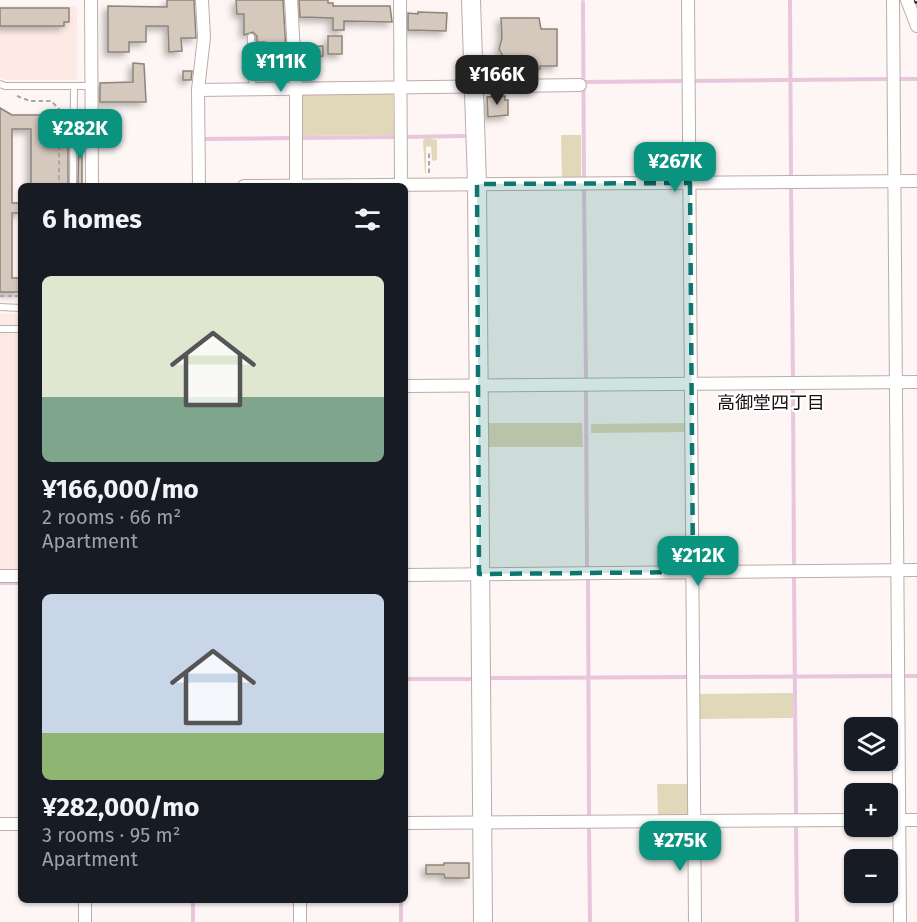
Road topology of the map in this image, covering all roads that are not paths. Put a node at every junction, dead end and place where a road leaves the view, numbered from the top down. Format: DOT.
graph roads {
  1 [pos="91,0"];
  2 [pos="202,0"];
  3 [pos="291,0"];
  4 [pos="400,0"];
  5 [pos="471,0"];
  6 [pos="688,0"];
  7 [pos="894,0"];
  8 [pos="907,0"];
  9 [pos="917,26"];
  10 [pos="251,37"];
  11 [pos="0,84"];
  12 [pos="580,85"];
  13 [pos="74,86"];
  14 [pos="92,86"];
  15 [pos="474,87"];
  16 [pos="400,88"];
  17 [pos="255,89"];
  18 [pos="296,89"];
  19 [pos="198,90"];
  20 [pos="895,181"];
  21 [pos="917,181"];
  22 [pos="73,183"];
  23 [pos="92,183"];
  24 [pos="199,183"];
  25 [pos="296,183"];
  26 [pos="401,183"];
  27 [pos="690,183"];
  28 [pos="477,184"];
  29 [pos="408,185"];
  30 [pos="0,308"];
  31 [pos="18,308"];
  32 [pos="0,329"];
  33 [pos="18,329"];
  34 [pos="897,382"];
  35 [pos="917,382"];
  36 [pos="478,385"];
  37 [pos="692,385"];
  38 [pos="408,386"];
  39 [pos="898,570"];
  40 [pos="917,570"];
  41 [pos="693,572"];
  42 [pos="480,574"];
  43 [pos="408,575"];
  44 [pos="0,576"];
  45 [pos="18,576"];
  46 [pos="895,783"];
  47 [pos="844,820"];
  48 [pos="898,820"];
  49 [pos="917,820"];
  50 [pos="695,821"];
  51 [pos="408,823"];
  52 [pos="482,823"];
  53 [pos="0,824"];
  54 [pos="18,824"];
  55 [pos="895,837"];
  56 [pos="85,903"];
  57 [pos="300,903"];
  58 [pos="85,922"];
  59 [pos="300,922"];
  60 [pos="483,922"];
  61 [pos="695,922"];
  62 [pos="900,922"];
  1 -- 14 [label="street"];
  2 -- 19 [label="street"];
  3 -- 18 [label="street"];
  4 -- 16 [label="street"];
  5 -- 15 [label="street"];
  6 -- 27 [label="street"];
  7 -- 20 [label="street"];
  8 -- 9 [label="street"];
  10 -- 17 [label="lane"];
  11 -- 13 [label="lane"];
  12 -- 15 [label="street"];
  13 -- 14 [label="lane"];
  13 -- 22 [label="lane"];
  14 -- 23 [label="street"];
  15 -- 16 [label="street"];
  15 -- 28 [label="street"];
  16 -- 18 [label="street"];
  16 -- 26 [label="street"];
  17 -- 18 [label="street"];
  17 -- 19 [label="street"];
  18 -- 25 [label="street"];
  19 -- 24 [label="street"];
  20 -- 21 [label="street"];
  20 -- 27 [label="street"];
  20 -- 34 [label="street"];
  27 -- 28 [label="street"];
  27 -- 37 [label="street"];
  28 -- 29 [label="street"];
  28 -- 36 [label="street"];
  30 -- 31 [label="lane"];
  32 -- 33 [label="lane"];
  34 -- 35 [label="street"];
  34 -- 37 [label="street"];
  34 -- 39 [label="street"];
  36 -- 37 [label="street"];
  36 -- 38 [label="street"];
  36 -- 42 [label="street"];
  37 -- 41 [label="street"];
  39 -- 40 [label="street"];
  39 -- 41 [label="street"];
  39 -- 46 [label="street"];
  41 -- 42 [label="street"];
  41 -- 50 [label="street"];
  42 -- 43 [label="street"];
  42 -- 52 [label="street"];
  44 -- 45 [label="street"];
  47 -- 50 [label="street"];
  48 -- 49 [label="street"];
  50 -- 52 [label="street"];
  50 -- 61 [label="street"];
  51 -- 52 [label="street"];
  52 -- 60 [label="street"];
  53 -- 54 [label="street"];
  55 -- 62 [label="street"];
  56 -- 58 [label="street"];
  57 -- 59 [label="street"];
}
